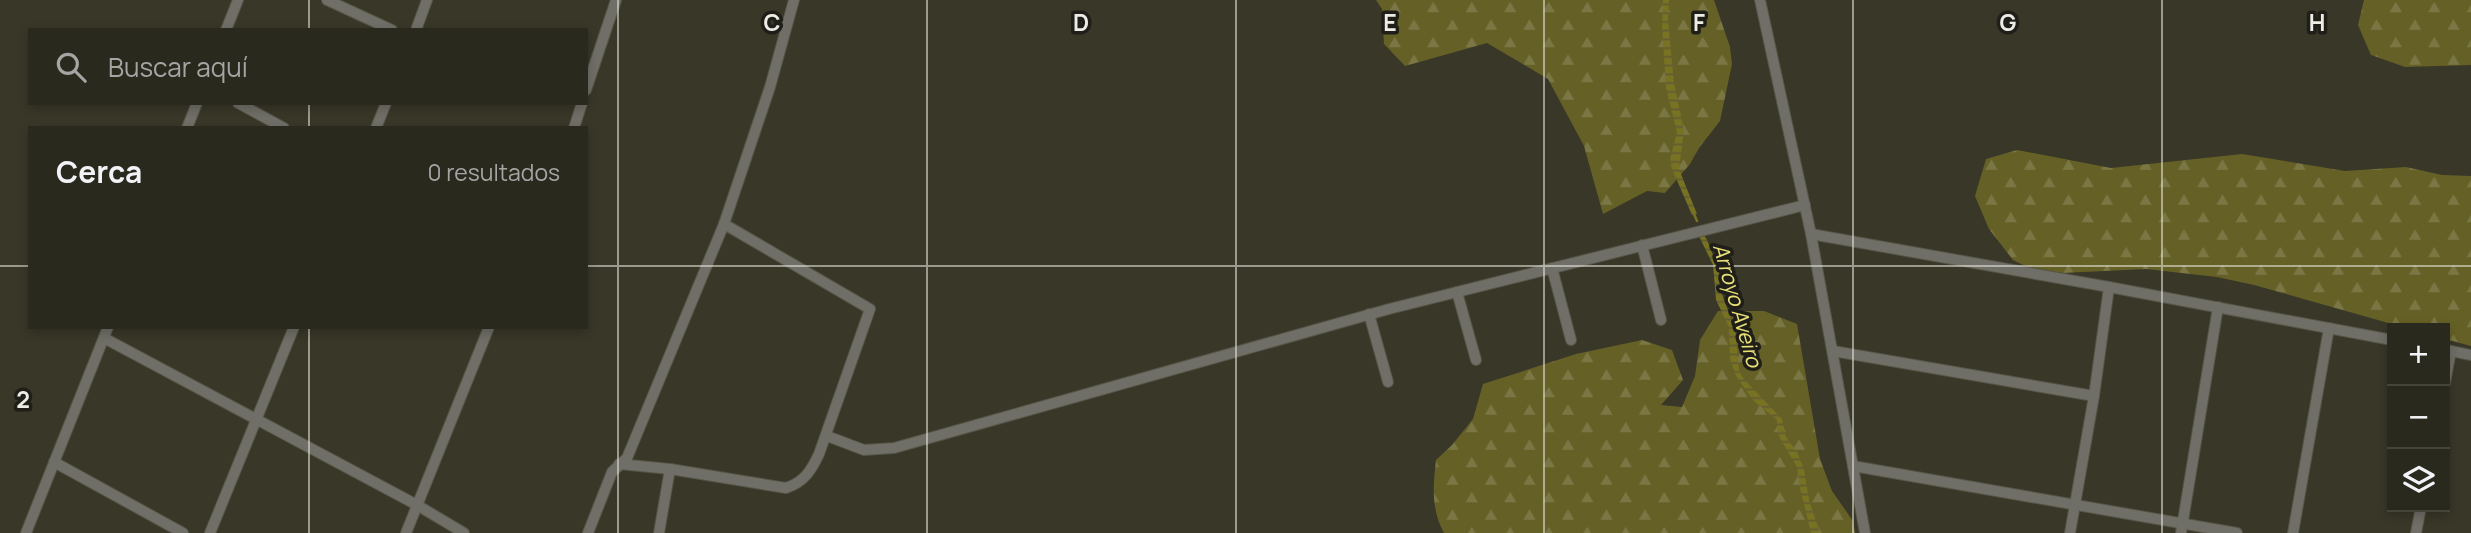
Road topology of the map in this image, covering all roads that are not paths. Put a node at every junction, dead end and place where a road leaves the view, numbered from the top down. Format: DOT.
graph roads {
  1 [pos="238,0"];
  2 [pos="327,0"];
  3 [pos="427,0"];
  4 [pos="616,0"];
  5 [pos="794,0"];
  6 [pos="1760,0"];
  7 [pos="227,28"];
  8 [pos="388,28"];
  9 [pos="417,28"];
  10 [pos="588,84"];
  11 [pos="196,105"];
  12 [pos="242,105"];
  13 [pos="385,105"];
  14 [pos="581,105"];
  15 [pos="188,126"];
  16 [pos="280,126"];
  17 [pos="377,126"];
  18 [pos="575,126"];
  19 [pos="1805,205"];
  20 [pos="724,224"];
  21 [pos="1811,234"];
  22 [pos="1642,245"];
  23 [pos="1552,268"];
  24 [pos="2109,287"];
  25 [pos="1457,292"];
  26 [pos="2218,307"];
  27 [pos="1369,314"];
  28 [pos="1661,320"];
  29 [pos="2329,328"];
  30 [pos="293,329"];
  31 [pos="488,329"];
  32 [pos="106,332"];
  33 [pos="2387,339"];
  34 [pos="1571,340"];
  35 [pos="2450,350"];
  36 [pos="1833,351"];
  37 [pos="2471,355"];
  38 [pos="1476,360"];
  39 [pos="1388,382"];
  40 [pos="2094,396"];
  41 [pos="257,419"];
  42 [pos="827,436"];
  43 [pos="54,462"];
  44 [pos="619,464"];
  45 [pos="1853,466"];
  46 [pos="670,469"];
  47 [pos="417,505"];
  48 [pos="2076,505"];
  49 [pos="2420,512"];
  50 [pos="2182,528"];
  51 [pos="26,533"];
  52 [pos="183,533"];
  53 [pos="210,533"];
  54 [pos="406,533"];
  55 [pos="464,533"];
  56 [pos="588,533"];
  57 [pos="659,533"];
  58 [pos="1865,533"];
  59 [pos="2070,533"];
  60 [pos="2237,533"];
  61 [pos="2293,533"];
  62 [pos="2416,533"];
  1 -- 7 [label="street"];
  2 -- 8 [label="street"];
  3 -- 9 [label="street"];
  4 -- 10 [label="street"];
  5 -- 20 [label="street"];
  6 -- 19 [label="street"];
  11 -- 15 [label="street"];
  12 -- 16 [label="street"];
  13 -- 17 [label="street"];
  14 -- 18 [label="street"];
  19 -- 21 [label="street"];
  19 -- 22 [label="street"];
  20 -- 42 [label="street"];
  20 -- 44 [label="street"];
  21 -- 24 [label="street"];
  21 -- 36 [label="street"];
  22 -- 23 [label="street"];
  22 -- 28 [label="street"];
  23 -- 25 [label="street"];
  23 -- 34 [label="street"];
  24 -- 26 [label="street"];
  24 -- 40 [label="street"];
  25 -- 27 [label="street"];
  25 -- 38 [label="street"];
  26 -- 29 [label="street"];
  26 -- 50 [label="street"];
  27 -- 39 [label="street"];
  27 -- 42 [label="street"];
  29 -- 33 [label="street"];
  29 -- 61 [label="street"];
  30 -- 41 [label="street"];
  31 -- 47 [label="street"];
  32 -- 41 [label="street"];
  32 -- 43 [label="street"];
  35 -- 37 [label="street"];
  36 -- 40 [label="street"];
  36 -- 45 [label="street"];
  40 -- 48 [label="street"];
  41 -- 47 [label="street"];
  41 -- 53 [label="street"];
  42 -- 46 [label="street"];
  43 -- 51 [label="street"];
  43 -- 52 [label="street"];
  44 -- 46 [label="street"];
  44 -- 56 [label="street"];
  45 -- 48 [label="street"];
  45 -- 58 [label="street"];
  46 -- 57 [label="street"];
  47 -- 54 [label="street"];
  47 -- 55 [label="street"];
  48 -- 50 [label="street"];
  48 -- 59 [label="street"];
  49 -- 62 [label="street"];
  50 -- 60 [label="street"];
}
